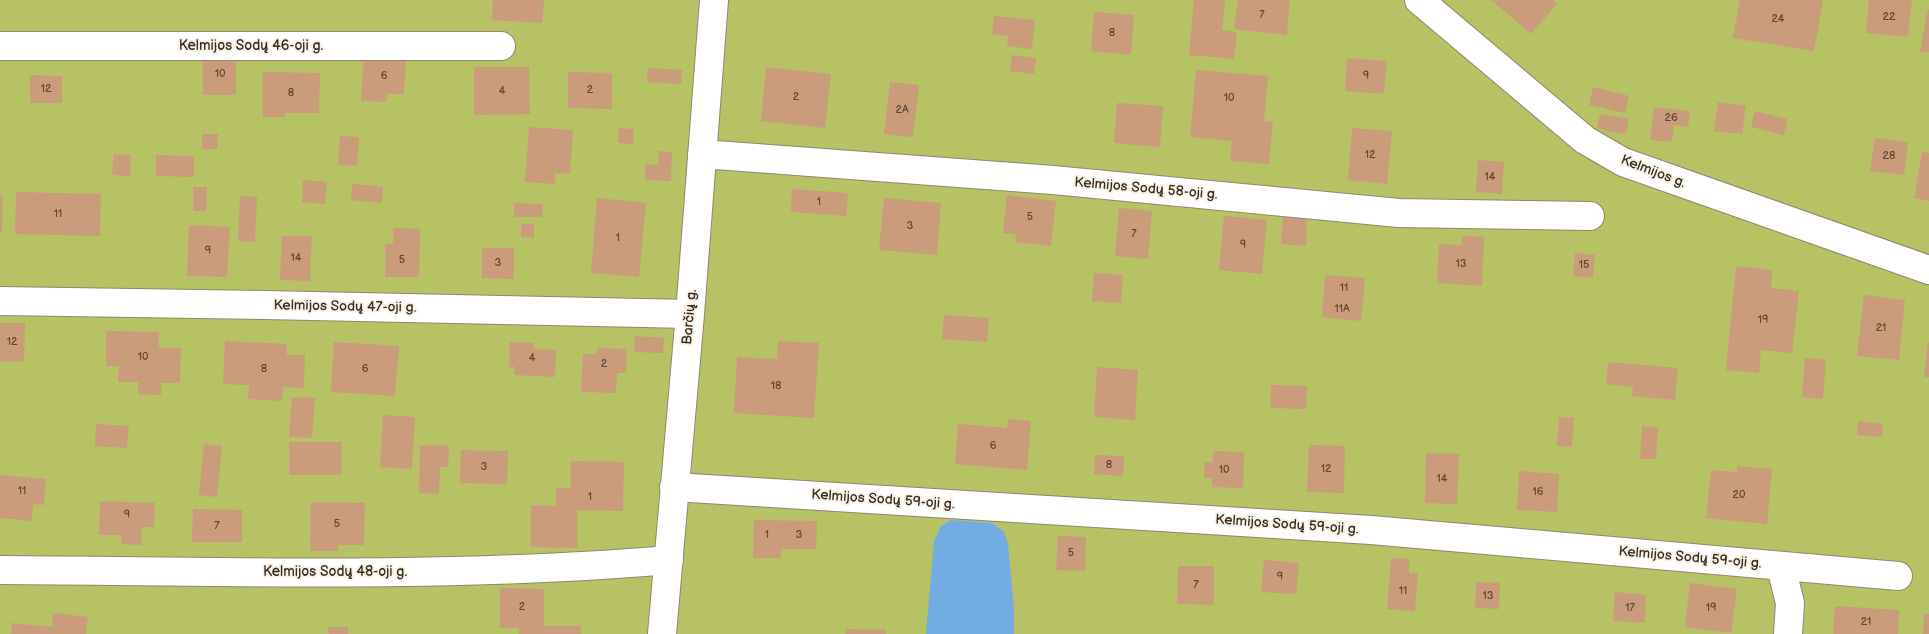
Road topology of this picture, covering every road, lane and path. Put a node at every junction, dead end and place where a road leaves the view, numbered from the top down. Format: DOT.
graph roads {
  1 [pos="714,0"];
  2 [pos="1419,0"];
  3 [pos="0,46"];
  4 [pos="501,46"];
  5 [pos="702,154"];
  6 [pos="1590,216"];
  7 [pos="1929,270"];
  8 [pos="0,301"];
  9 [pos="690,314"];
  10 [pos="674,487"];
  11 [pos="669,560"];
  12 [pos="1781,566"];
  13 [pos="0,570"];
  14 [pos="1898,576"];
  15 [pos="662,634"];
  16 [pos="1788,634"];
  1 -- 5 [label="street, Barčių g."];
  2 -- 7 [label="street, Kelmijos g."];
  3 -- 4 [label="street, Kelmijos Sodų 46-oji g."];
  5 -- 6 [label="street, Kelmijos Sodų 58-oji g."];
  5 -- 9 [label="street, Barčių g."];
  8 -- 9 [label="street, Kelmijos Sodų 47-oji g."];
  9 -- 10 [label="street, Barčių g."];
  10 -- 11 [label="street, Barčių g."];
  10 -- 12 [label="street, Kelmijos Sodų 59-oji g."];
  11 -- 13 [label="street, Kelmijos Sodų 48-oji g."];
  11 -- 15 [label="street, Barčių g."];
  12 -- 14 [label="street, Kelmijos Sodų 59-oji g."];
  12 -- 16 [label="street"];
}
